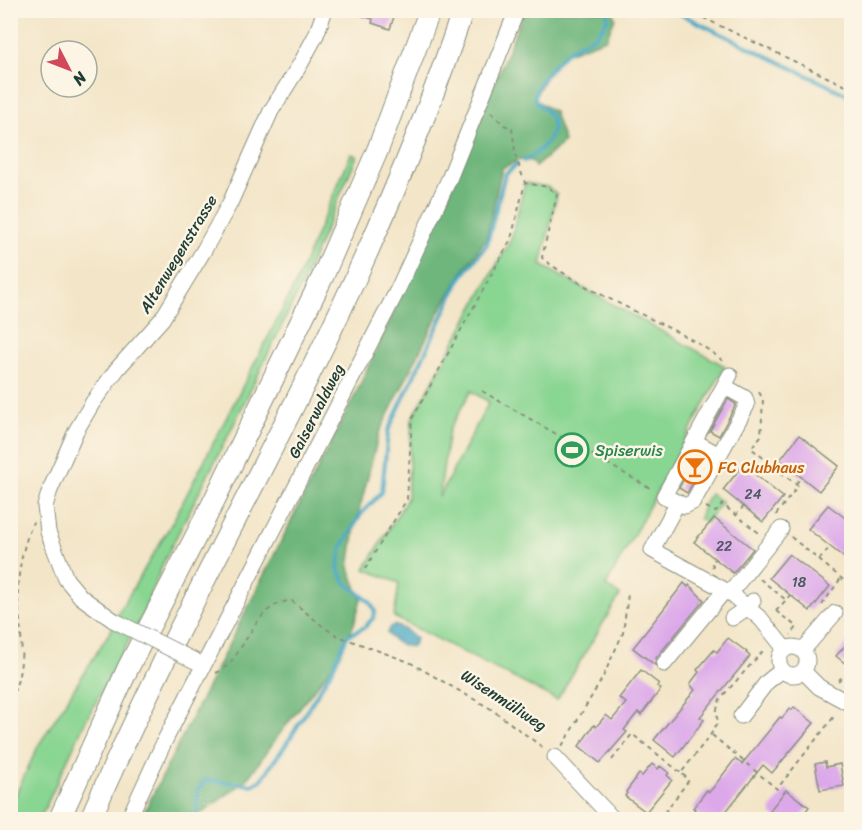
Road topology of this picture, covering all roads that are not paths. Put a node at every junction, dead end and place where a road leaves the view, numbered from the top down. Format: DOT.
graph roads {
  1 [pos="325,10"];
  2 [pos="430,10"];
  3 [pos="463,10"];
  4 [pos="517,10"];
  5 [pos="694,441"];
  6 [pos="719,455"];
  7 [pos="671,499"];
  8 [pos="781,529"];
  9 [pos="727,591"];
  10 [pos="751,603"];
  11 [pos="828,609"];
  12 [pos="732,618"];
  13 [pos="784,648"];
  14 [pos="803,650"];
  15 [pos="664,664"];
  16 [pos="202,666"];
  17 [pos="782,670"];
  18 [pos="803,671"];
  19 [pos="852,705"];
  20 [pos="741,716"];
  21 [pos="555,758"];
  22 [pos="59,819"];
  23 [pos="90,819"];
  24 [pos="128,819"];
  25 [pos="614,819"];
  1 -- 16 [label="street, Altenwegenstrasse, bridge"];
  2 -- 22 [label="highway"];
  3 -- 23 [label="highway"];
  4 -- 16 [label="street, Gaiserwaldweg"];
  5 -- 6 [label="street"];
  5 -- 6 [label="street"];
  5 -- 7 [label="street"];
  6 -- 7 [label="street"];
  7 -- 9 [label="street"];
  8 -- 9 [label="street"];
  9 -- 10 [label="street"];
  9 -- 15 [label="street"];
  10 -- 12 [label="street"];
  10 -- 13 [label="street"];
  11 -- 14 [label="street"];
  13 -- 14 [label="street"];
  13 -- 17 [label="street"];
  14 -- 18 [label="street"];
  16 -- 24 [label="street, Gaiserwaldweg"];
  17 -- 18 [label="street"];
  17 -- 20 [label="street"];
  18 -- 19 [label="street"];
  21 -- 25 [label="street"];
}
